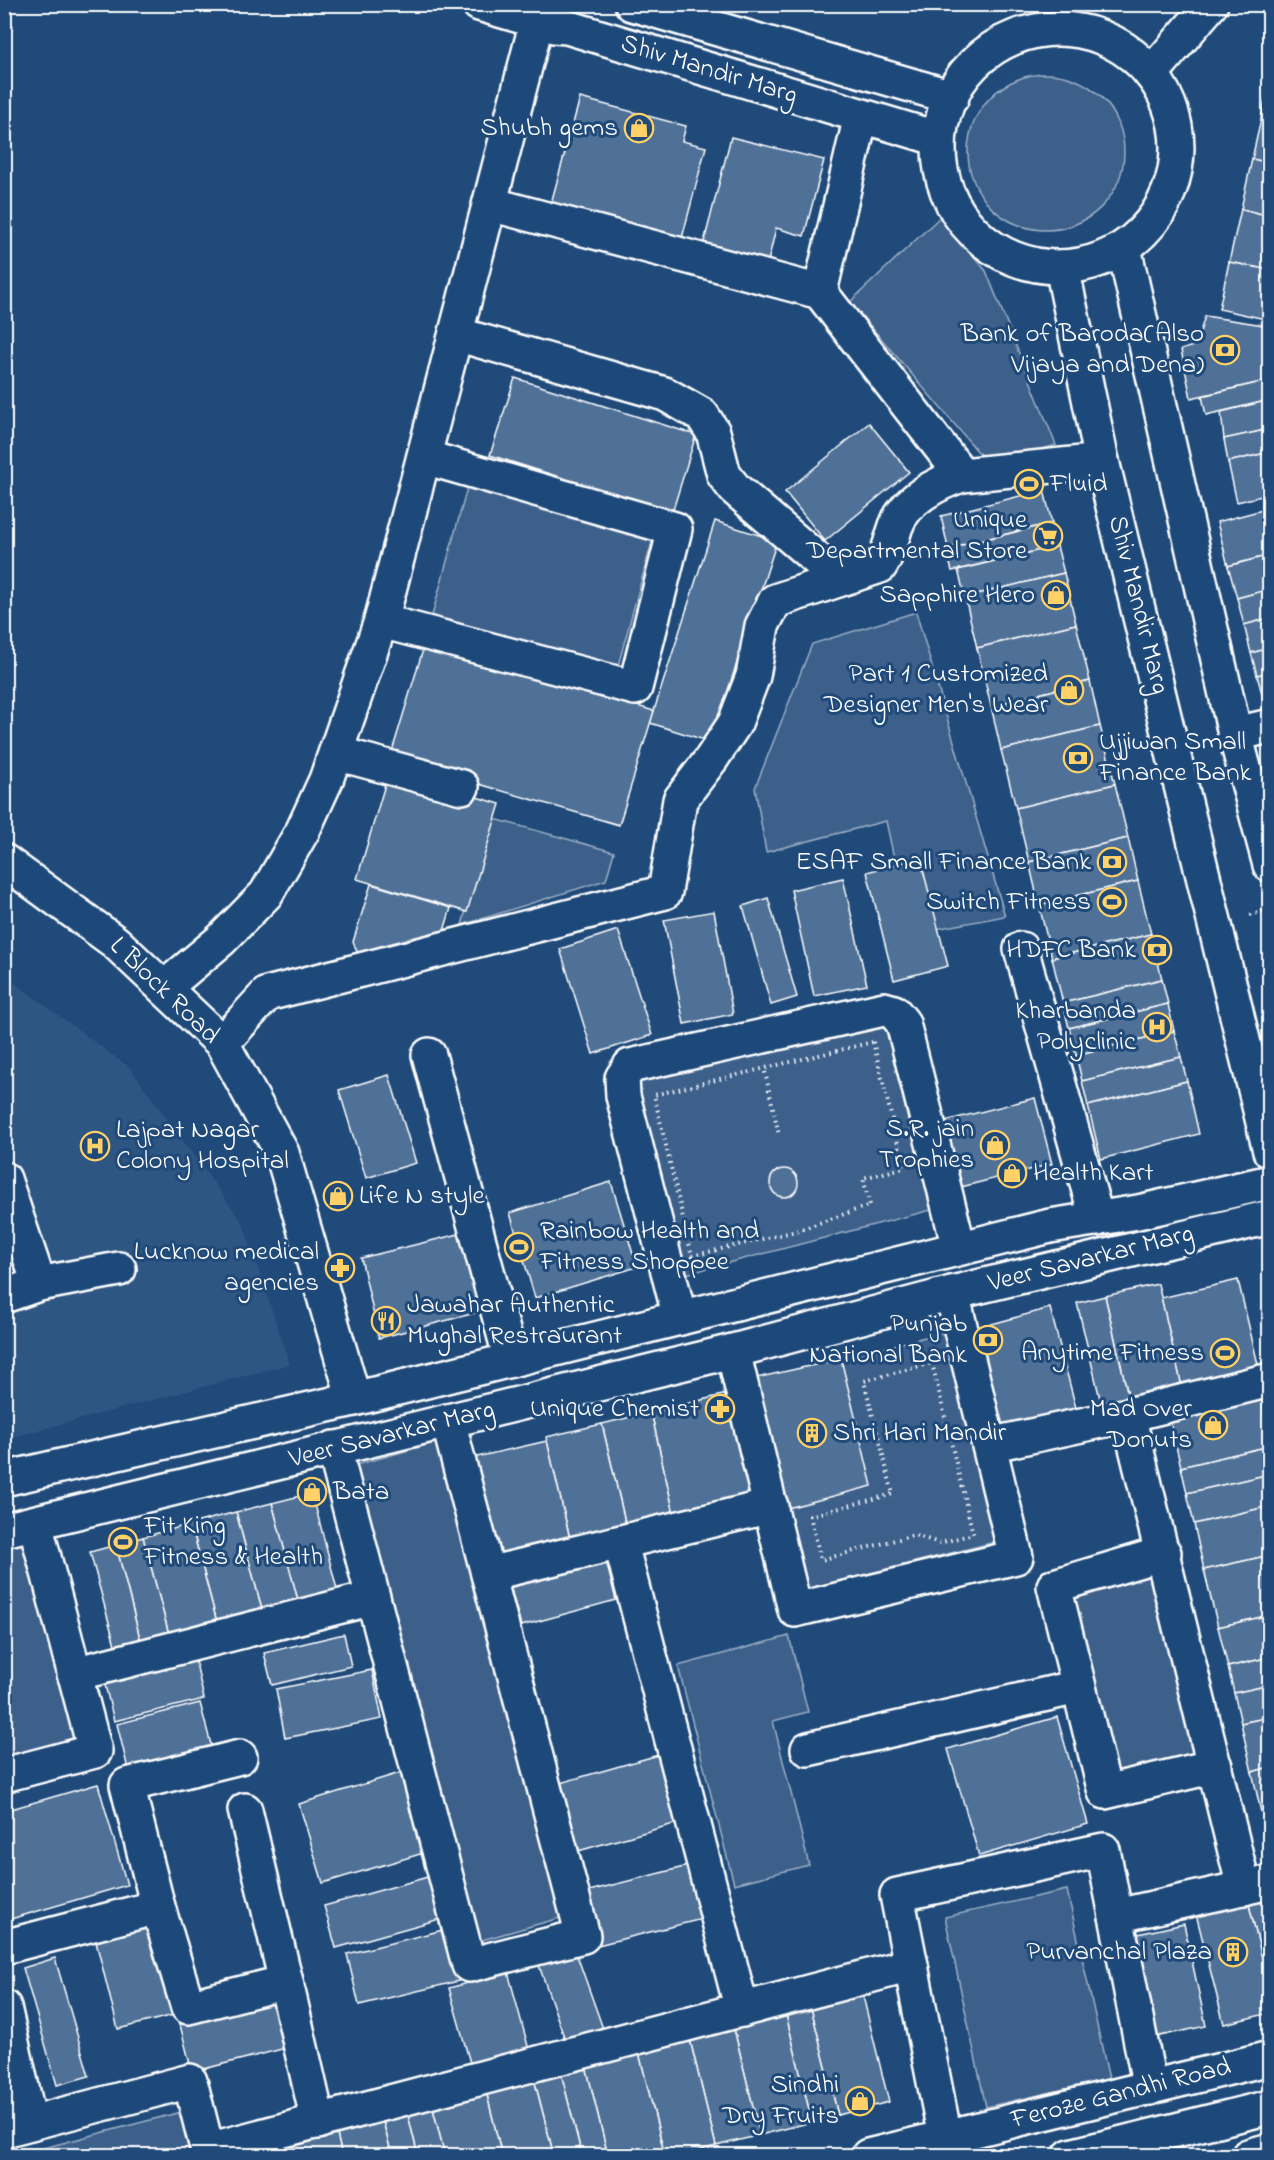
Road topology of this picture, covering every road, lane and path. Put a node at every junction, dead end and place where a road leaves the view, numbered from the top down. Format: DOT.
graph roads {
  1 [pos="479,4"];
  2 [pos="632,4"];
  3 [pos="1211,4"];
  4 [pos="537,21"];
  5 [pos="1151,74"];
  6 [pos="952,97"];
  7 [pos="861,116"];
  8 [pos="939,139"];
  9 [pos="490,204"];
  10 [pos="1124,248"];
  11 [pos="1062,267"];
  12 [pos="820,292"];
  13 [pos="456,333"];
  14 [pos="424,457"];
  15 [pos="1102,461"];
  16 [pos="962,475"];
  17 [pos="840,579"];
  18 [pos="381,621"];
  19 [pos="1269,726"];
  20 [pos="1235,734"];
  21 [pos="336,753"];
  22 [pos="462,787"];
  23 [pos="4,861"];
  24 [pos="1269,865"];
  25 [pos="1021,949"];
  26 [pos="164,988"];
  27 [pos="222,1043"];
  28 [pos="429,1055"];
  29 [pos="764,1068"];
  30 [pos="779,1135"];
  31 [pos="1269,1151"];
  32 [pos="4,1179"];
  33 [pos="1269,1182"];
  34 [pos="1269,1217"];
  35 [pos="1097,1219"];
  36 [pos="959,1248"];
  37 [pos="119,1269"];
  38 [pos="39,1284"];
  39 [pos="952,1293"];
  40 [pos="4,1296"];
  41 [pos="680,1318"];
  42 [pos="733,1351"];
  43 [pos="511,1360"];
  44 [pos="932,1363"];
  45 [pos="1269,1380"];
  46 [pos="354,1399"];
  47 [pos="1128,1415"];
  48 [pos="448,1421"];
  49 [pos="989,1445"];
  50 [pos="334,1448"];
  51 [pos="4,1479"];
  52 [pos="771,1506"];
  53 [pos="20,1527"];
  54 [pos="621,1544"];
  55 [pos="1164,1553"];
  56 [pos="488,1574"];
  57 [pos="373,1598"];
  58 [pos="74,1674"];
  59 [pos="1078,1687"];
  60 [pos="808,1749"];
  61 [pos="240,1757"];
  62 [pos="1215,1766"];
  63 [pos="4,1775"];
  64 [pos="245,1810"];
  65 [pos="1257,1885"];
  66 [pos="158,1907"];
  67 [pos="1116,1916"];
  68 [pos="4,1947"];
  69 [pos="911,1965"];
  70 [pos="286,1982"];
  71 [pos="4,2007"];
  72 [pos="742,2010"];
  73 [pos="1269,2058"];
  74 [pos="1150,2088"];
  75 [pos="1269,2107"];
  76 [pos="318,2122"];
  77 [pos="17,2126"];
  78 [pos="945,2137"];
  79 [pos="1269,2150"];
  80 [pos="208,2153"];
  81 [pos="868,2156"];
  82 [pos="1070,2156"];
  83 [pos="1248,2156"];
  1 -- 4 [label="street, Shiv Mandir Marg"];
  2 -- 6 [label="street, Shiv Mandir Marg"];
  3 -- 5 [label="street"];
  4 -- 7 [label="street, Shiv Mandir Marg"];
  4 -- 9 [label="street"];
  5 -- 6 [label="street"];
  5 -- 10 [label="street"];
  6 -- 8 [label="street"];
  7 -- 8 [label="street, Shiv Mandir Marg"];
  7 -- 12 [label="street"];
  8 -- 11 [label="street"];
  9 -- 12 [label="street"];
  9 -- 13 [label="street"];
  10 -- 11 [label="street"];
  10 -- 20 [label="street"];
  11 -- 15 [label="street, Shiv Mandir Marg"];
  12 -- 16 [label="street"];
  13 -- 14 [label="street"];
  13 -- 17 [label="street"];
  14 -- 18 [label="street"];
  14 -- 18 [label="street"];
  15 -- 16 [label="street"];
  15 -- 31 [label="street, Shiv Mandir Marg"];
  16 -- 17 [label="street"];
  17 -- 27 [label="street"];
  18 -- 21 [label="street"];
  19 -- 20 [label="street"];
  20 -- 24 [label="street"];
  21 -- 22 [label="street"];
  21 -- 26 [label="street"];
  23 -- 26 [label="street, L Block Road"];
  25 -- 35 [label="street"];
  26 -- 27 [label="street, L Block Road"];
  27 -- 46 [label="street, L Block Road"];
  28 -- 43 [label="street"];
  29 -- 29 [label="path"];
  29 -- 30 [label="path"];
  32 -- 38 [label="street"];
  33 -- 35 [label="street, Veer Savarkar Marg"];
  34 -- 39 [label="street, Veer Savarkar Marg"];
  35 -- 36 [label="street, Veer Savarkar Marg"];
  36 -- 41 [label="street, Veer Savarkar Marg"];
  36 -- 41 [label="street"];
  37 -- 38 [label="street"];
  38 -- 40 [label="street"];
  39 -- 42 [label="street, Veer Savarkar Marg"];
  39 -- 49 [label="street"];
  41 -- 43 [label="street, Veer Savarkar Marg"];
  42 -- 48 [label="street, Veer Savarkar Marg"];
  42 -- 52 [label="street"];
  43 -- 46 [label="street, Veer Savarkar Marg"];
  44 -- 44 [label="path"];
  45 -- 47 [label="street"];
  46 -- 51 [label="street, Veer Savarkar Marg"];
  47 -- 49 [label="street"];
  47 -- 55 [label="street"];
  48 -- 50 [label="street, Veer Savarkar Marg"];
  48 -- 56 [label="street"];
  49 -- 52 [label="street"];
  50 -- 53 [label="street, Veer Savarkar Marg"];
  50 -- 57 [label="street"];
  52 -- 54 [label="street"];
  53 -- 58 [label="street"];
  54 -- 56 [label="street"];
  54 -- 72 [label="street"];
  55 -- 59 [label="street"];
  55 -- 62 [label="street"];
  56 -- 57 [label="street"];
  57 -- 58 [label="street"];
  58 -- 63 [label="street"];
  59 -- 60 [label="street"];
  59 -- 62 [label="street"];
  61 -- 66 [label="street"];
  62 -- 65 [label="street"];
  64 -- 70 [label="street"];
  65 -- 67 [label="street"];
  66 -- 68 [label="street"];
  66 -- 70 [label="street"];
  67 -- 69 [label="street"];
  67 -- 74 [label="street"];
  69 -- 72 [label="street"];
  69 -- 78 [label="street"];
  70 -- 76 [label="street"];
  71 -- 77 [label="street"];
  72 -- 76 [label="street"];
  73 -- 74 [label="street, Feroze Gandhi Road"];
  74 -- 78 [label="street, Feroze Gandhi Road"];
  75 -- 82 [label="street, Feroze Gandhi Road"];
  76 -- 80 [label="street"];
  77 -- 80 [label="street"];
  78 -- 81 [label="street, Feroze Gandhi Road"];
  79 -- 83 [label="street"];
}
